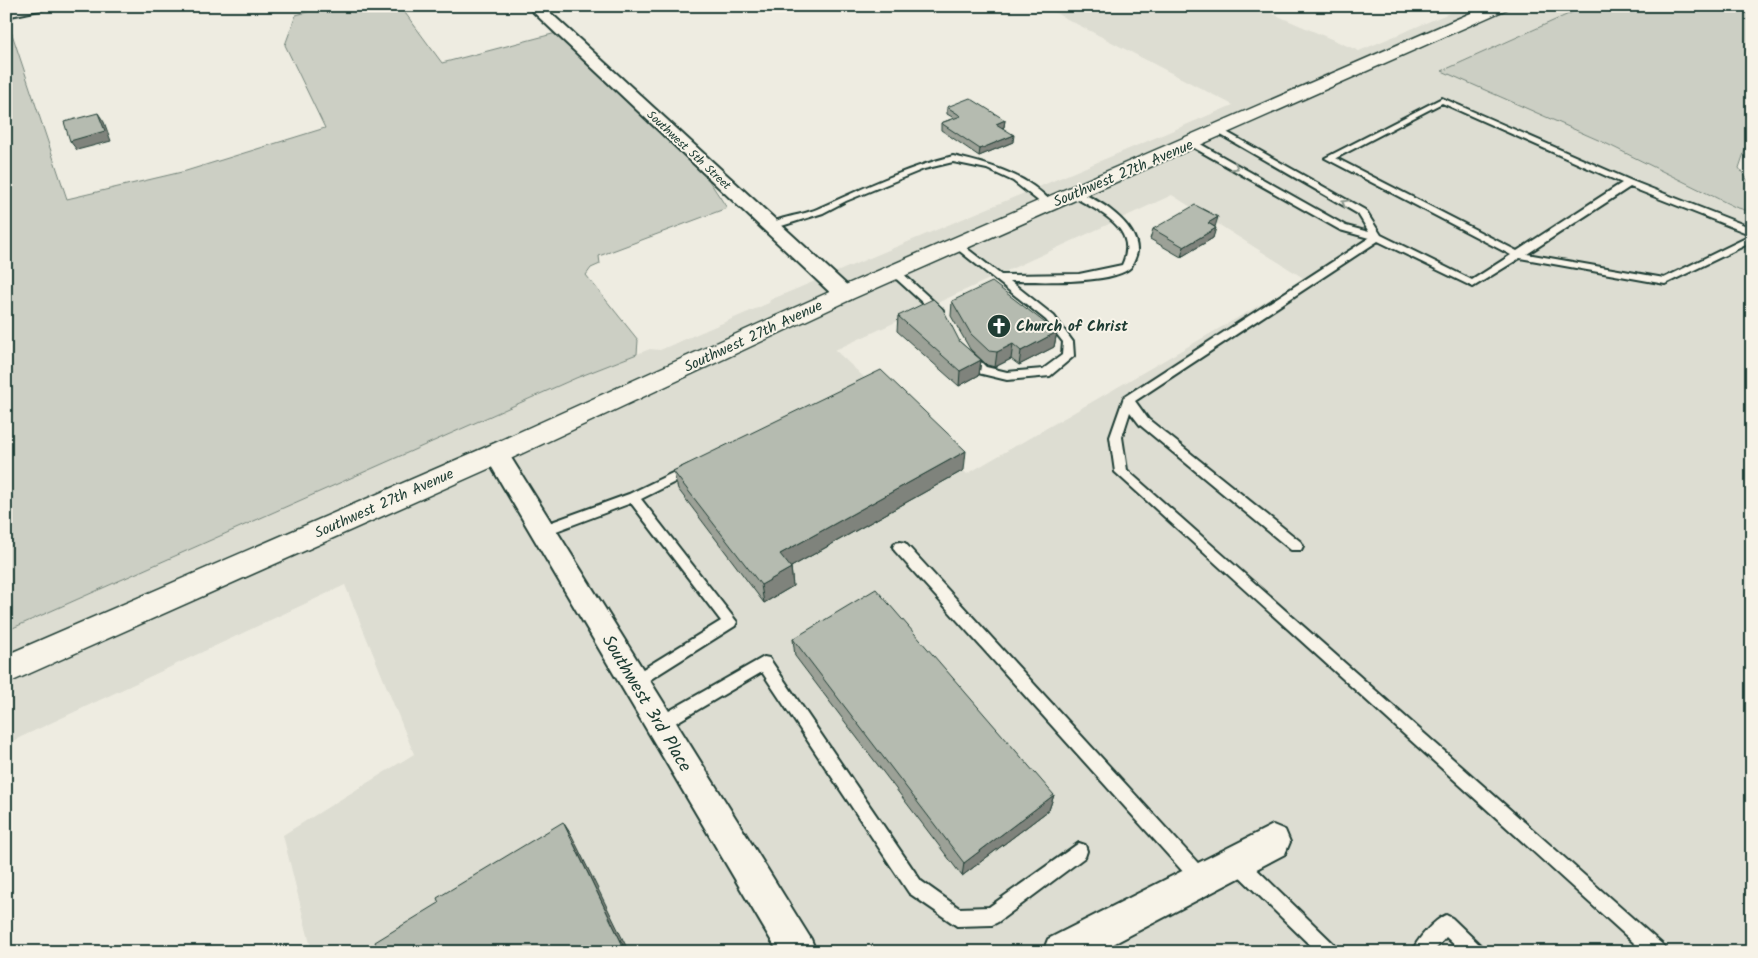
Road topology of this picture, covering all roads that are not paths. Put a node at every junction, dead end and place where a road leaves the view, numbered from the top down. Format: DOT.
graph roads {
  1 [pos="39,6"];
  2 [pos="534,6"];
  3 [pos="1501,6"];
  4 [pos="6,13"];
  5 [pos="1218,131"];
  6 [pos="1192,142"];
  7 [pos="1629,183"];
  8 [pos="1075,194"];
  9 [pos="1049,205"];
  10 [pos="772,226"];
  11 [pos="1752,232"];
  12 [pos="1378,237"];
  13 [pos="1752,238"];
  14 [pos="957,245"];
  15 [pos="1518,255"];
  16 [pos="895,272"];
  17 [pos="999,278"];
  18 [pos="844,294"];
  19 [pos="948,321"];
  20 [pos="960,344"];
  21 [pos="1128,400"];
  22 [pos="496,454"];
  23 [pos="700,464"];
  24 [pos="632,497"];
  25 [pos="543,531"];
  26 [pos="1296,546"];
  27 [pos="900,547"];
  28 [pos="6,670"];
  29 [pos="635,682"];
  30 [pos="660,724"];
  31 [pos="1273,842"];
  32 [pos="1079,850"];
  33 [pos="1236,861"];
  34 [pos="1201,879"];
  35 [pos="798,952"];
  36 [pos="1061,952"];
  37 [pos="1330,952"];
  38 [pos="1421,952"];
  39 [pos="1475,952"];
  40 [pos="1658,952"];
  1 -- 4 [label="street"];
  2 -- 10 [label="street, Southwest 5th Street"];
  3 -- 5 [label="main road, Southwest 27th Avenue"];
  5 -- 6 [label="main road, Southwest 27th Avenue"];
  12 -- 5 [label="lane, one-way"];
  6 -- 8 [label="main road, Southwest 27th Avenue"];
  6 -- 12 [label="lane, one-way"];
  7 -- 11 [label="lane"];
  7 -- 15 [label="lane"];
  7 -- 15 [label="lane"];
  8 -- 9 [label="main road, Southwest 27th Avenue"];
  8 -- 17 [label="lane"];
  9 -- 10 [label="lane"];
  9 -- 14 [label="main road, Southwest 27th Avenue"];
  10 -- 18 [label="street, Southwest 5th Street"];
  12 -- 15 [label="lane"];
  12 -- 21 [label="lane"];
  13 -- 15 [label="lane"];
  14 -- 16 [label="main road, Southwest 27th Avenue"];
  14 -- 17 [label="lane"];
  16 -- 18 [label="main road, Southwest 27th Avenue"];
  16 -- 19 [label="lane"];
  17 -- 20 [label="lane"];
  18 -- 22 [label="main road, Southwest 27th Avenue"];
  21 -- 26 [label="lane"];
  21 -- 40 [label="lane"];
  22 -- 25 [label="street, Southwest 3rd Place"];
  22 -- 28 [label="main road, Southwest 27th Avenue"];
  23 -- 24 [label="lane"];
  24 -- 25 [label="lane"];
  24 -- 29 [label="lane"];
  25 -- 29 [label="street, Southwest 3rd Place"];
  27 -- 34 [label="lane"];
  29 -- 30 [label="street, Southwest 3rd Place"];
  30 -- 32 [label="lane"];
  30 -- 35 [label="street, Southwest 3rd Place"];
  31 -- 33 [label="street"];
  33 -- 34 [label="street"];
  33 -- 37 [label="lane"];
  34 -- 36 [label="street"];
  38 -- 39 [label="lane"];
}
